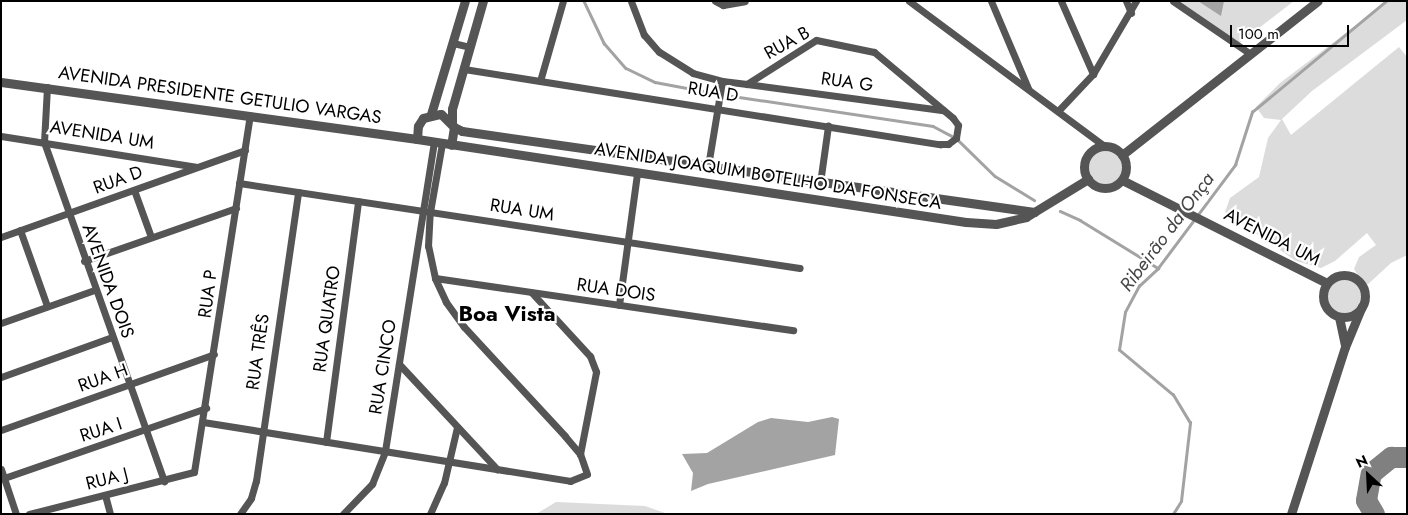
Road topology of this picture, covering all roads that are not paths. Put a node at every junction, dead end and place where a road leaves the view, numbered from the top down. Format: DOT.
graph roads {
  1 [pos="464,1"];
  2 [pos="483,1"];
  3 [pos="563,1"];
  4 [pos="631,1"];
  5 [pos="715,1"];
  6 [pos="745,1"];
  7 [pos="909,1"];
  8 [pos="991,1"];
  9 [pos="1061,1"];
  10 [pos="1126,1"];
  11 [pos="1136,1"];
  12 [pos="1173,1"];
  13 [pos="1318,1"];
  14 [pos="1131,13"];
  15 [pos="453,44"];
  16 [pos="470,47"];
  17 [pos="1249,53"];
  18 [pos="464,69"];
  19 [pos="1093,74"];
  20 [pos="540,81"];
  21 [pos="722,81"];
  22 [pos="1,82"];
  23 [pos="747,84"];
  24 [pos="48,87"];
  25 [pos="1028,88"];
  26 [pos="718,107"];
  27 [pos="944,110"];
  28 [pos="1058,111"];
  29 [pos="432,114"];
  30 [pos="250,115"];
  31 [pos="453,125"];
  32 [pos="828,126"];
  33 [pos="1,136"];
  34 [pos="956,138"];
  35 [pos="417,139"];
  36 [pos="44,142"];
  37 [pos="442,143"];
  38 [pos="1104,146"];
  39 [pos="245,150"];
  40 [pos="1122,155"];
  41 [pos="708,166"];
  42 [pos="197,167"];
  43 [pos="637,173"];
  44 [pos="1088,179"];
  45 [pos="1122,180"];
  46 [pos="239,183"];
  47 [pos="820,183"];
  48 [pos="134,190"];
  49 [pos="298,192"];
  50 [pos="358,201"];
  51 [pos="236,208"];
  52 [pos="426,211"];
  53 [pos="1035,212"];
  54 [pos="68,214"];
  55 [pos="20,230"];
  56 [pos="1,237"];
  57 [pos="151,237"];
  58 [pos="628,241"];
  59 [pos="84,261"];
  60 [pos="800,268"];
  61 [pos="434,278"];
  62 [pos="1327,283"];
  63 [pos="94,290"];
  64 [pos="532,293"];
  65 [pos="619,305"];
  66 [pos="46,306"];
  67 [pos="1362,306"];
  68 [pos="1339,317"];
  69 [pos="1,323"];
  70 [pos="793,330"];
  71 [pos="112,338"];
  72 [pos="1345,347"];
  73 [pos="214,354"];
  74 [pos="398,364"];
  75 [pos="1,377"];
  76 [pos="130,384"];
  77 [pos="206,408"];
  78 [pos="203,422"];
  79 [pos="457,427"];
  80 [pos="1,430"];
  81 [pos="145,431"];
  82 [pos="262,432"];
  83 [pos="326,442"];
  84 [pos="386,451"];
  85 [pos="580,454"];
  86 [pos="449,462"];
  87 [pos="1,469"];
  88 [pos="497,469"];
  89 [pos="191,475"];
  90 [pos="4,478"];
  91 [pos="164,481"];
  92 [pos="105,495"];
  93 [pos="16,514"];
  94 [pos="29,514"];
  95 [pos="110,514"];
  96 [pos="240,514"];
  97 [pos="343,514"];
  98 [pos="430,514"];
  99 [pos="1291,514"];
  1 -- 15 [label="street"];
  2 -- 16 [label="street"];
  3 -- 20 [label="street"];
  4 -- 21 [label="street"];
  5 -- 6 [label="street"];
  7 -- 25 [label="street"];
  8 -- 25 [label="street"];
  9 -- 19 [label="street"];
  10 -- 14 [label="street"];
  11 -- 14 [label="street"];
  12 -- 17 [label="street"];
  13 -- 17 [label="street"];
  14 -- 19 [label="street"];
  15 -- 16 [label="street"];
  15 -- 29 [label="street"];
  16 -- 18 [label="street"];
  17 -- 40 [label="street"];
  18 -- 20 [label="street, RUA D"];
  18 -- 31 [label="street"];
  19 -- 28 [label="street"];
  20 -- 26 [label="street, RUA D"];
  21 -- 23 [label="street"];
  21 -- 26 [label="street"];
  22 -- 24 [label="street, AVENIDA PRESIDENTE GETULIO VARGAS"];
  23 -- 27 [label="street, RUA G"];
  23 -- 27 [label="street, RUA B"];
  24 -- 30 [label="street, AVENIDA PRESIDENTE GETULIO VARGAS"];
  24 -- 36 [label="street, AVENIDA DOIS"];
  25 -- 28 [label="street"];
  26 -- 32 [label="street, RUA D"];
  26 -- 41 [label="street"];
  27 -- 34 [label="street, RUA B"];
  28 -- 38 [label="street"];
  29 -- 31 [label="street"];
  29 -- 35 [label="street"];
  30 -- 35 [label="street, AVENIDA PRESIDENTE GETULIO VARGAS"];
  30 -- 39 [label="street, RUA P"];
  31 -- 37 [label="street"];
  31 -- 41 [label="street"];
  32 -- 34 [label="street, RUA D"];
  32 -- 47 [label="street"];
  33 -- 36 [label="street, AVENIDA UM"];
  35 -- 37 [label="street, AVENIDA PRESIDENTE GETULIO VARGAS"];
  36 -- 42 [label="street, AVENIDA UM"];
  36 -- 54 [label="street, AVENIDA DOIS"];
  37 -- 43 [label="street, AVENIDA JOAQUIM BOTELHO DA FONSECA"];
  37 -- 52 [label="street"];
  38 -- 40 [label="street"];
  38 -- 44 [label="street"];
  39 -- 42 [label="street, RUA D"];
  39 -- 46 [label="street, RUA P"];
  40 -- 45 [label="street"];
  41 -- 47 [label="street"];
  42 -- 48 [label="street, RUA D"];
  43 -- 53 [label="street, AVENIDA JOAQUIM BOTELHO DA FONSECA"];
  43 -- 58 [label="street"];
  44 -- 45 [label="street"];
  44 -- 53 [label="street, AVENIDA JOAQUIM BOTELHO DA FONSECA"];
  45 -- 62 [label="street, AVENIDA UM"];
  46 -- 49 [label="street, RUA UM"];
  46 -- 51 [label="street, RUA P"];
  47 -- 53 [label="street"];
  48 -- 54 [label="street, RUA D"];
  48 -- 57 [label="street"];
  49 -- 50 [label="street, RUA UM"];
  49 -- 82 [label="street, RUA TRÊS"];
  50 -- 52 [label="street, RUA UM"];
  50 -- 83 [label="street, RUA QUATRO"];
  51 -- 57 [label="street"];
  51 -- 73 [label="street, RUA P"];
  52 -- 58 [label="street, RUA UM"];
  52 -- 61 [label="street"];
  52 -- 74 [label="street, RUA CINCO"];
  54 -- 55 [label="street, RUA D"];
  54 -- 59 [label="street, AVENIDA DOIS"];
  55 -- 56 [label="street, RUA D"];
  55 -- 66 [label="street"];
  57 -- 59 [label="street"];
  58 -- 60 [label="street, RUA UM"];
  58 -- 65 [label="street"];
  59 -- 63 [label="street, AVENIDA DOIS"];
  61 -- 64 [label="street, RUA DOIS"];
  61 -- 85 [label="street"];
  62 -- 67 [label="street"];
  62 -- 68 [label="street"];
  63 -- 66 [label="street"];
  63 -- 71 [label="street, AVENIDA DOIS"];
  64 -- 65 [label="street, RUA DOIS"];
  64 -- 85 [label="street"];
  65 -- 70 [label="street, RUA DOIS"];
  66 -- 69 [label="street"];
  67 -- 68 [label="street"];
  67 -- 72 [label="street"];
  68 -- 72 [label="street"];
  71 -- 75 [label="street"];
  71 -- 76 [label="street, AVENIDA DOIS"];
  72 -- 99 [label="street"];
  73 -- 76 [label="street, RUA H"];
  73 -- 77 [label="street, RUA P"];
  74 -- 79 [label="street"];
  74 -- 84 [label="street, RUA CINCO"];
  76 -- 80 [label="street, RUA H"];
  76 -- 81 [label="street, AVENIDA DOIS"];
  77 -- 78 [label="street, RUA P"];
  77 -- 81 [label="street, RUA I"];
  78 -- 82 [label="street"];
  78 -- 89 [label="street, RUA P"];
  79 -- 86 [label="street"];
  79 -- 88 [label="street"];
  81 -- 90 [label="street, RUA I"];
  81 -- 91 [label="street, AVENIDA DOIS"];
  82 -- 83 [label="street"];
  82 -- 96 [label="street, RUA TRÊS"];
  83 -- 84 [label="street"];
  84 -- 86 [label="street"];
  84 -- 97 [label="street, RUA CINCO"];
  85 -- 88 [label="street"];
  86 -- 88 [label="street"];
  86 -- 98 [label="street"];
  87 -- 90 [label="street"];
  89 -- 91 [label="street, RUA J"];
  90 -- 93 [label="street"];
  91 -- 92 [label="street, RUA J"];
  92 -- 94 [label="street, RUA J"];
  92 -- 95 [label="street"];
}
